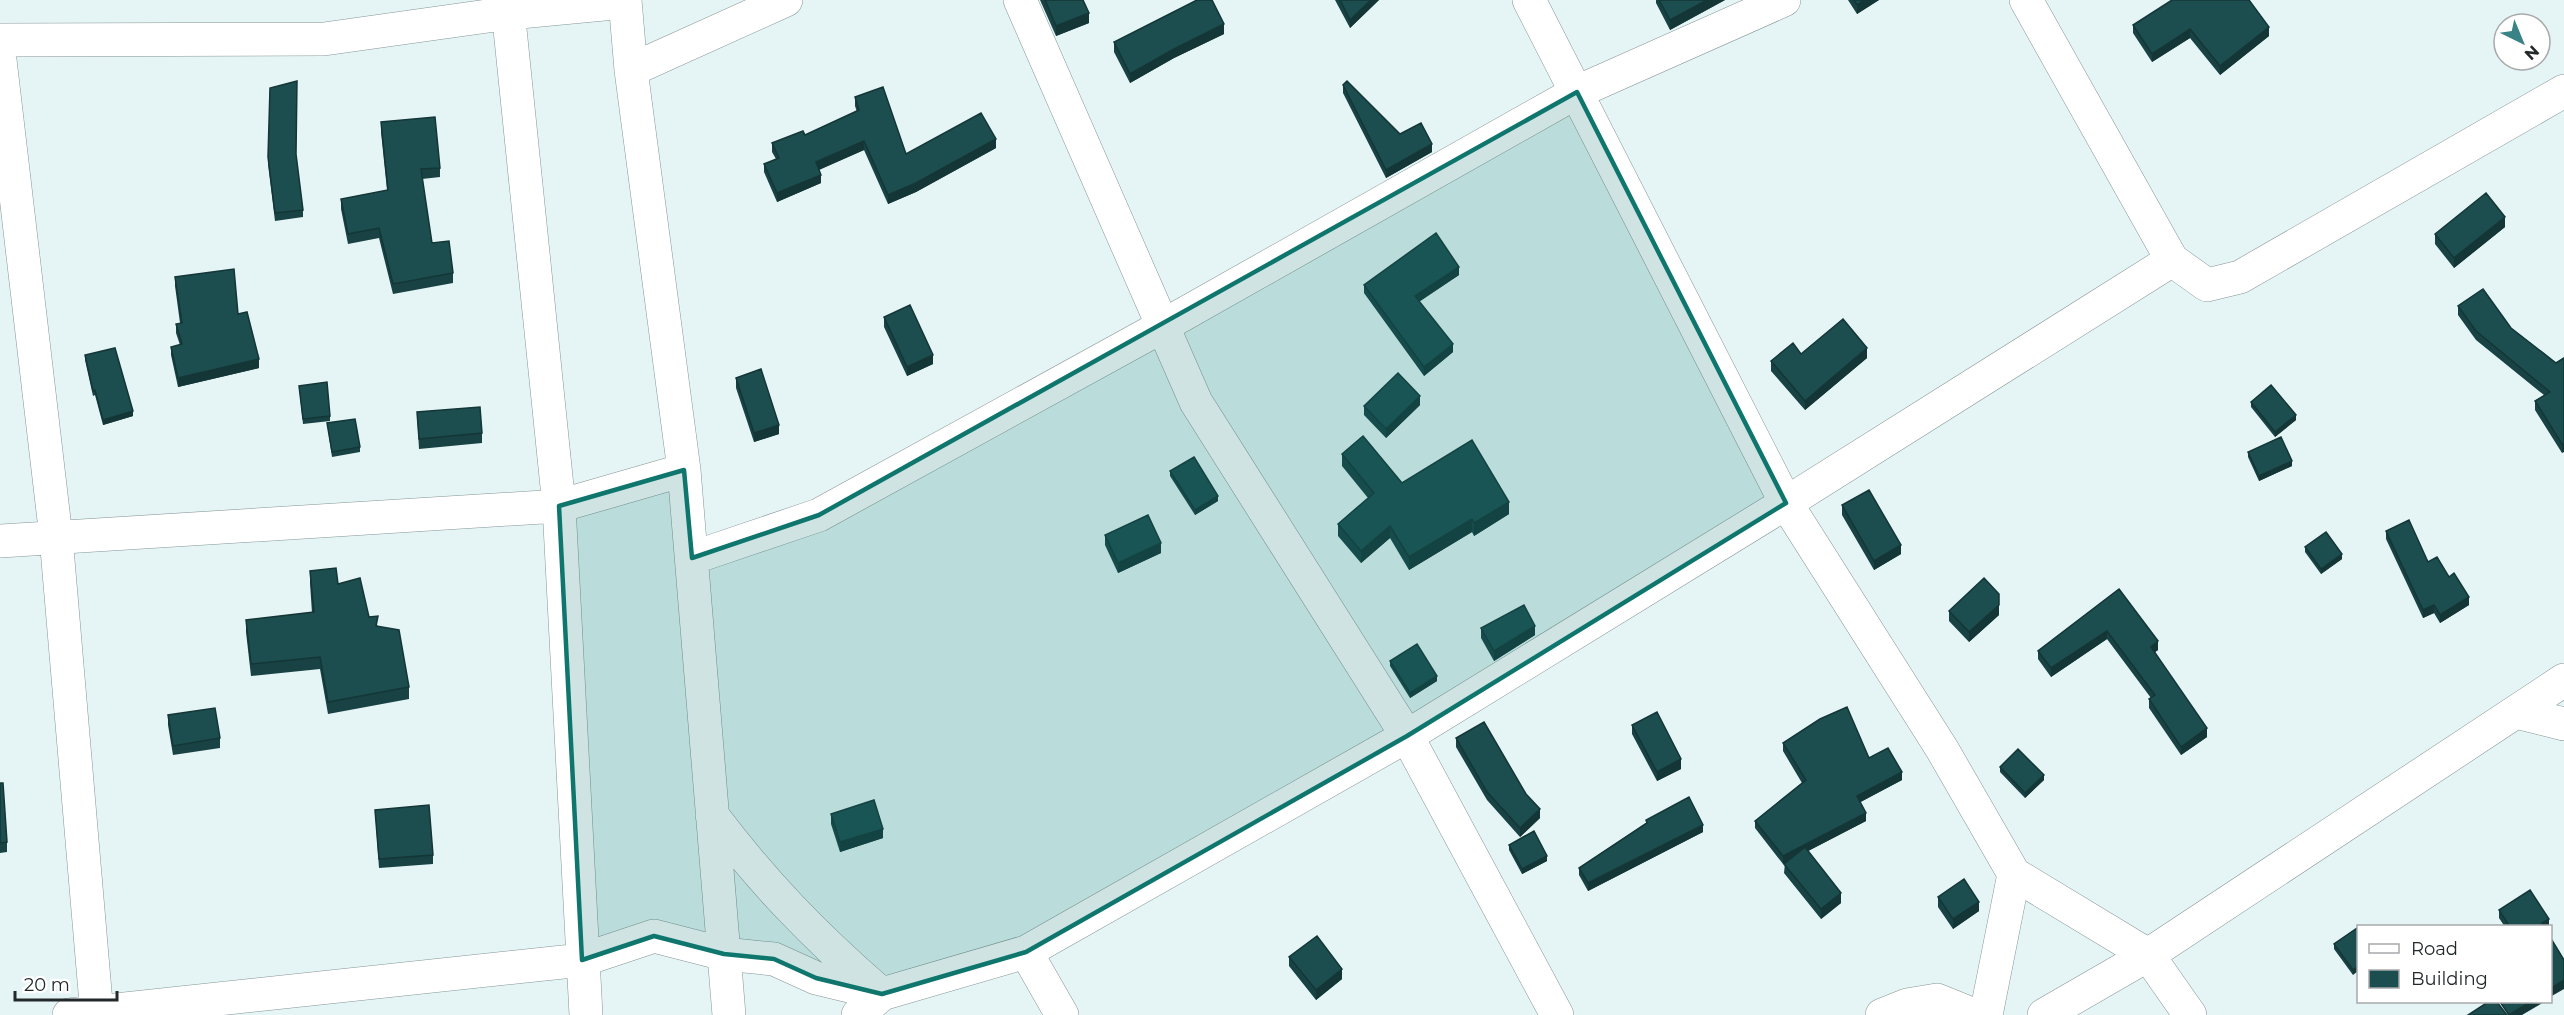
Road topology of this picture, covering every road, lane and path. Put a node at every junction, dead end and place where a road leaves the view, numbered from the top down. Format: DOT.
graph roads {
  1 [pos="786,0"];
  2 [pos="1020,0"];
  3 [pos="1529,0"];
  4 [pos="1784,0"];
  5 [pos="2026,0"];
  6 [pos="625,1"];
  7 [pos="508,6"];
  8 [pos="0,40"];
  9 [pos="0,60"];
  10 [pos="631,70"];
  11 [pos="2564,91"];
  12 [pos="1577,92"];
  13 [pos="2172,260"];
  14 [pos="1161,327"];
  15 [pos="684,470"];
  16 [pos="1786,503"];
  17 [pos="559,506"];
  18 [pos="56,537"];
  19 [pos="0,541"];
  20 [pos="692,558"];
  21 [pos="2564,680"];
  22 [pos="2516,712"];
  23 [pos="2564,724"];
  24 [pos="1407,736"];
  25 [pos="712,815"];
  26 [pos="2014,874"];
  27 [pos="1026,952"];
  28 [pos="724,954"];
  29 [pos="2148,955"];
  30 [pos="582,960"];
  31 [pos="882,994"];
  32 [pos="87,1014"];
  33 [pos="586,1015"];
  34 [pos="729,1015"];
  35 [pos="858,1015"];
  36 [pos="1062,1015"];
  37 [pos="1557,1015"];
  38 [pos="1882,1015"];
  39 [pos="1974,1015"];
  40 [pos="1986,1015"];
  41 [pos="2044,1015"];
  42 [pos="2190,1015"];
  1 -- 10 [label="street"];
  2 -- 14 [label="street"];
  3 -- 12 [label="street"];
  4 -- 12 [label="street"];
  5 -- 13 [label="street"];
  6 -- 7 [label="street"];
  6 -- 10 [label="street"];
  7 -- 8 [label="street"];
  7 -- 17 [label="street"];
  9 -- 18 [label="street"];
  10 -- 15 [label="street"];
  11 -- 13 [label="street"];
  12 -- 14 [label="street"];
  12 -- 16 [label="street"];
  13 -- 16 [label="street"];
  14 -- 20 [label="street"];
  14 -- 24 [label="street"];
  15 -- 17 [label="street"];
  15 -- 20 [label="street"];
  16 -- 24 [label="street"];
  16 -- 26 [label="street"];
  17 -- 18 [label="street"];
  17 -- 30 [label="street"];
  18 -- 19 [label="street"];
  18 -- 32 [label="street"];
  20 -- 25 [label="street"];
  21 -- 22 [label="street"];
  22 -- 23 [label="street"];
  22 -- 29 [label="street"];
  24 -- 27 [label="street"];
  24 -- 37 [label="street"];
  25 -- 28 [label="street"];
  25 -- 31 [label="street"];
  26 -- 29 [label="street"];
  26 -- 40 [label="street"];
  27 -- 31 [label="street"];
  27 -- 36 [label="street"];
  28 -- 30 [label="street"];
  28 -- 31 [label="street"];
  28 -- 34 [label="street"];
  29 -- 41 [label="street"];
  29 -- 42 [label="street"];
  30 -- 32 [label="street"];
  30 -- 33 [label="street"];
  31 -- 35 [label="street"];
  38 -- 39 [label="street"];
}
